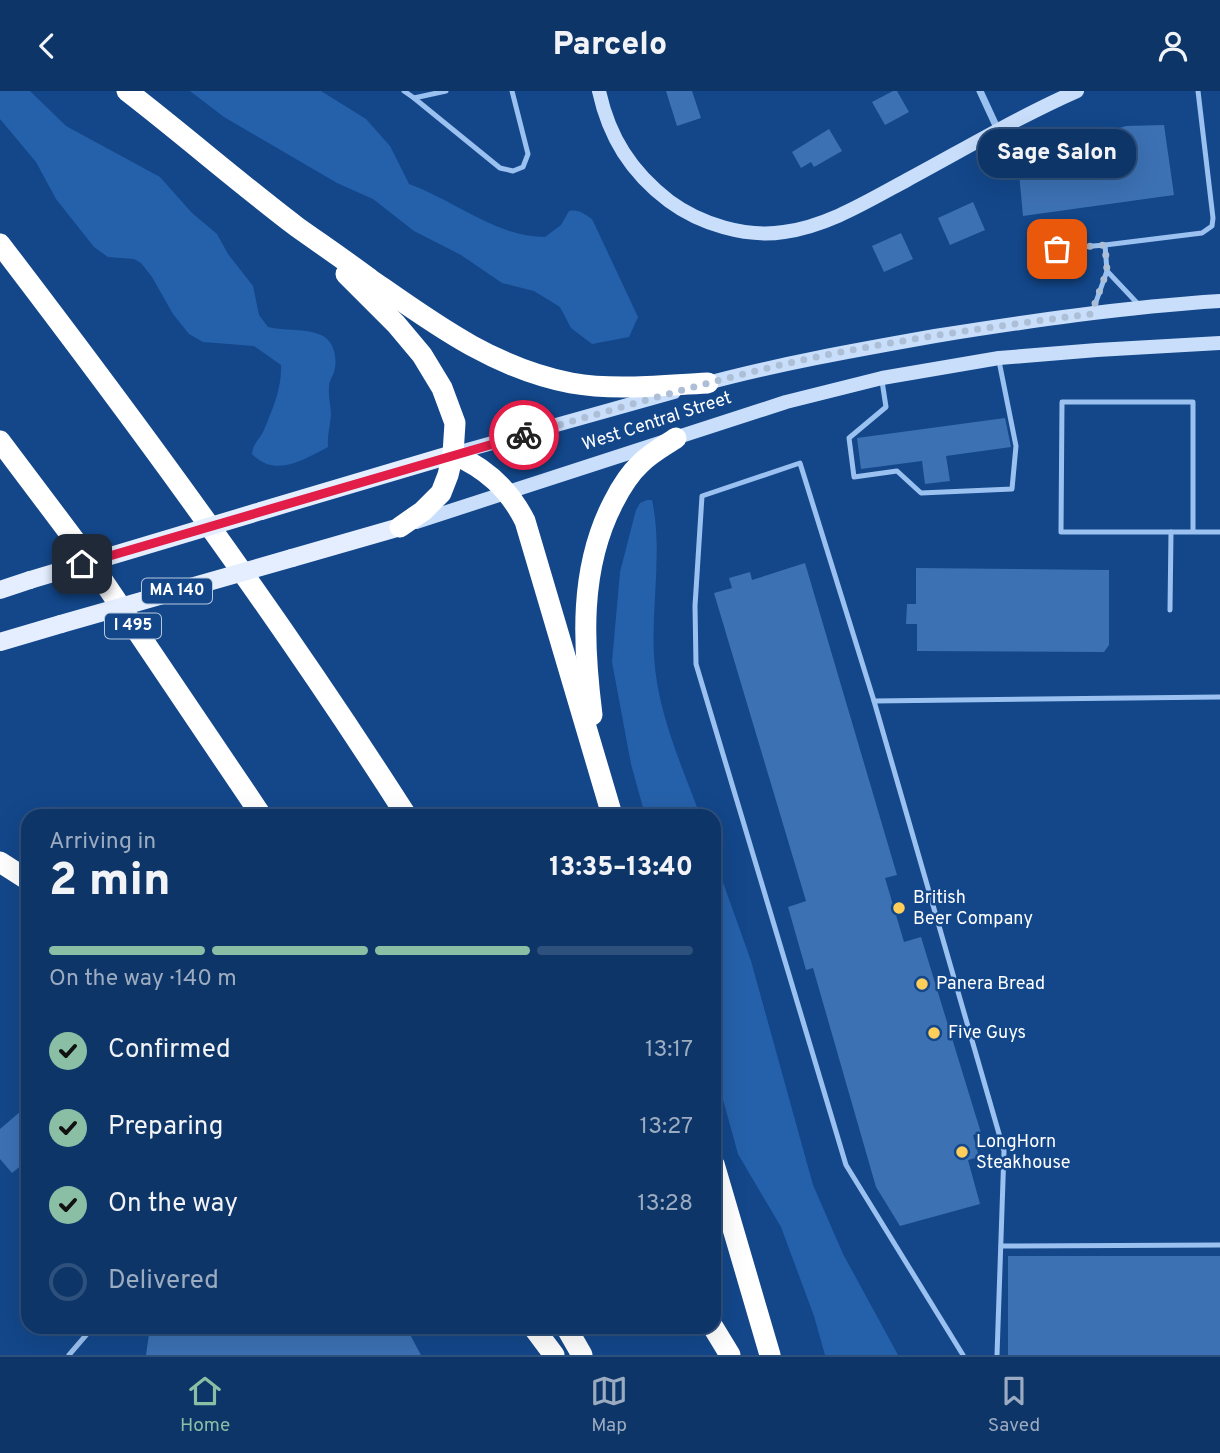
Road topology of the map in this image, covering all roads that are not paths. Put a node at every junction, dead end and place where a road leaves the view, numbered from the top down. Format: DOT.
graph roads {
  1 [pos="127,91"];
  2 [pos="404,91"];
  3 [pos="446,91"];
  4 [pos="512,91"];
  5 [pos="599,91"];
  6 [pos="980,91"];
  7 [pos="1077,91"];
  8 [pos="1198,91"];
  9 [pos="414,98"];
  10 [pos="998,131"];
  11 [pos="296,226"];
  12 [pos="0,244"];
  13 [pos="1105,245"];
  14 [pos="1033,251"];
  15 [pos="1107,271"];
  16 [pos="1220,300"];
  17 [pos="1142,308"];
  18 [pos="1091,314"];
  19 [pos="1220,343"];
  20 [pos="999,358"];
  21 [pos="882,378"];
  22 [pos="708,383"];
  23 [pos="676,438"];
  24 [pos="0,441"];
  25 [pos="453,454"];
  26 [pos="508,493"];
  27 [pos="400,527"];
  28 [pos="1171,532"];
  29 [pos="1193,532"];
  30 [pos="1220,532"];
  31 [pos="0,590"];
  32 [pos="1170,610"];
  33 [pos="0,642"];
  34 [pos="1220,697"];
  35 [pos="874,701"];
  36 [pos="601,776"];
  37 [pos="257,809"];
  38 [pos="402,809"];
  39 [pos="610,809"];
  40 [pos="0,862"];
  41 [pos="21,876"];
  42 [pos="721,1188"];
  43 [pos="1220,1245"];
  44 [pos="1001,1246"];
  45 [pos="87,1334"];
  46 [pos="538,1334"];
  47 [pos="570,1334"];
  48 [pos="717,1334"];
  49 [pos="69,1355"];
  50 [pos="554,1355"];
  51 [pos="582,1355"];
  52 [pos="730,1355"];
  53 [pos="770,1355"];
  54 [pos="963,1355"];
  55 [pos="997,1355"];
  1 -- 11 [label="highway"];
  2 -- 9 [label="lane"];
  3 -- 9 [label="lane"];
  4 -- 9 [label="lane"];
  5 -- 10 [label="main road"];
  6 -- 10 [label="street"];
  7 -- 10 [label="main road"];
  8 -- 13 [label="lane"];
  11 -- 22 [label="highway"];
  11 -- 25 [label="highway"];
  12 -- 38 [label="highway"];
  13 -- 14 [label="lane"];
  13 -- 15 [label="lane"];
  15 -- 17 [label="lane"];
  15 -- 18 [label="lane"];
  16 -- 17 [label="main road, West Central Street"];
  17 -- 18 [label="main road, West Central Street"];
  18 -- 22 [label="main road, West Central Street"];
  19 -- 20 [label="main road, West Central Street / MA 140"];
  20 -- 21 [label="main road, West Central Street / MA 140"];
  20 -- 21 [label="lane"];
  21 -- 23 [label="main road, West Central Street / MA 140"];
  22 -- 25 [label="main road, West Central Street"];
  23 -- 26 [label="main road, West Central Street / MA 140"];
  23 -- 36 [label="highway"];
  24 -- 37 [label="highway, I 495"];
  25 -- 26 [label="highway"];
  25 -- 27 [label="highway"];
  25 -- 31 [label="main road, West Central Street, bridge"];
  26 -- 27 [label="main road, West Central Street / MA 140"];
  26 -- 36 [label="highway"];
  27 -- 33 [label="main road, West Central Street / MA 140, bridge"];
  28 -- 29 [label="lane"];
  28 -- 29 [label="lane"];
  28 -- 32 [label="lane"];
  29 -- 30 [label="lane"];
  34 -- 35 [label="lane"];
  35 -- 44 [label="lane"];
  35 -- 54 [label="lane"];
  36 -- 39 [label="highway"];
  40 -- 41 [label="highway"];
  42 -- 53 [label="highway"];
  43 -- 44 [label="lane"];
  44 -- 55 [label="lane"];
  45 -- 49 [label="lane"];
  46 -- 50 [label="highway"];
  47 -- 51 [label="highway"];
  48 -- 52 [label="highway"];
}
